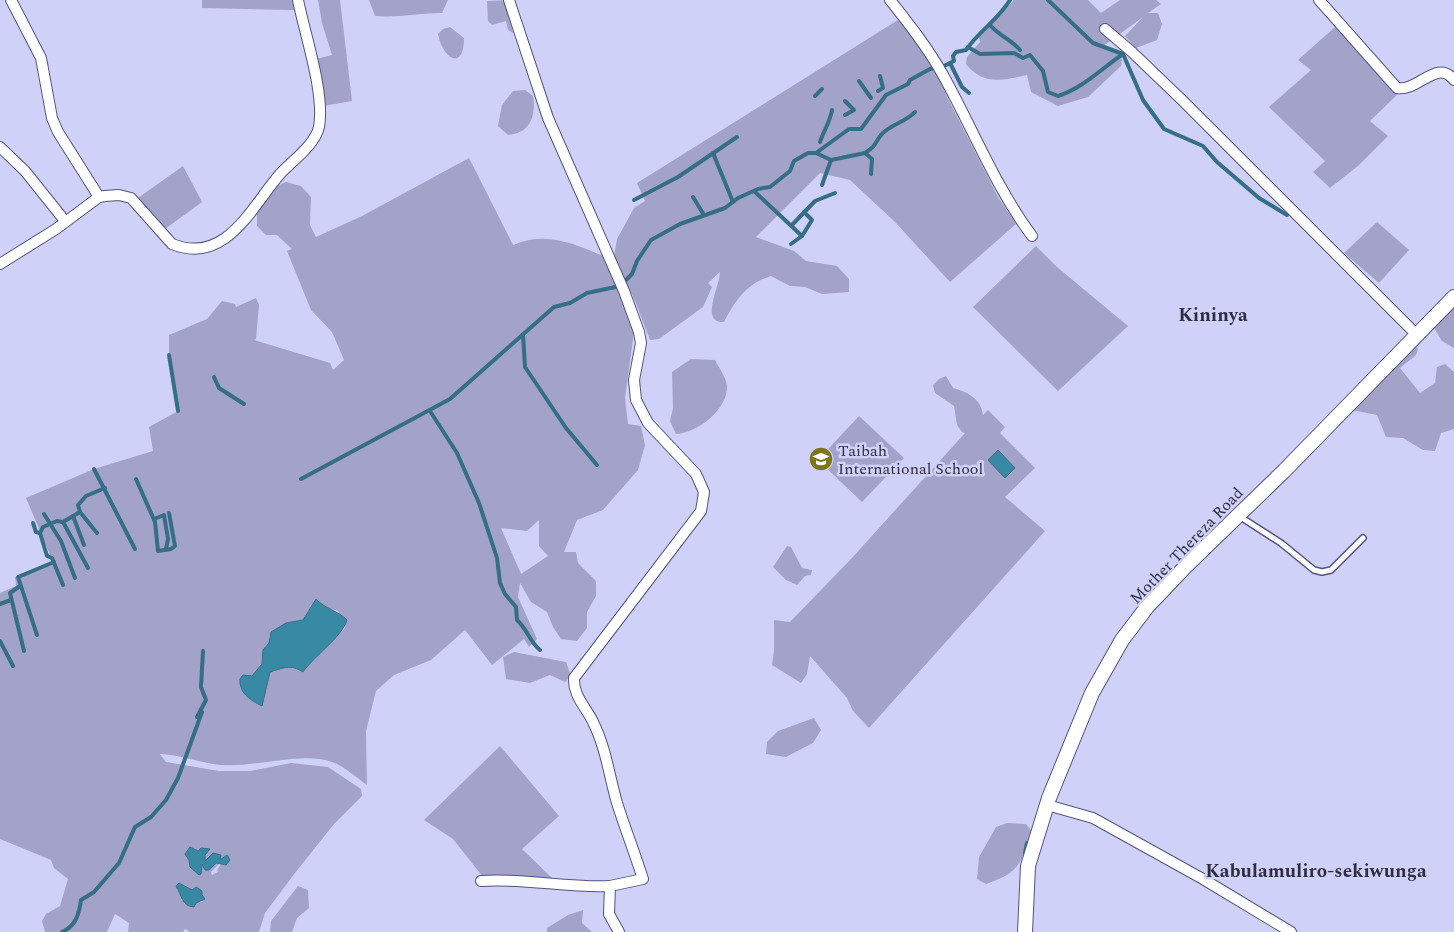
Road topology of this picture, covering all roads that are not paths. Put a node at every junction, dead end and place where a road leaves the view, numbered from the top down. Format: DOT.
graph roads {
  1 [pos="11,0"];
  2 [pos="298,0"];
  3 [pos="509,0"];
  4 [pos="890,0"];
  5 [pos="1319,0"];
  6 [pos="1105,29"];
  7 [pos="1454,80"];
  8 [pos="0,147"];
  9 [pos="99,197"];
  10 [pos="65,221"];
  11 [pos="1032,236"];
  12 [pos="0,264"];
  13 [pos="1454,297"];
  14 [pos="1416,334"];
  15 [pos="1238,515"];
  16 [pos="1363,538"];
  17 [pos="1047,805"];
  18 [pos="481,881"];
  19 [pos="610,886"];
  20 [pos="619,932"];
  21 [pos="1025,932"];
  22 [pos="1291,932"];
  1 -- 9 [label="street"];
  2 -- 9 [label="street"];
  3 -- 19 [label="street"];
  4 -- 11 [label="street"];
  5 -- 7 [label="street"];
  6 -- 14 [label="street"];
  8 -- 10 [label="street"];
  9 -- 10 [label="street"];
  10 -- 12 [label="street"];
  13 -- 14 [label="street, Mother Thereza Road"];
  14 -- 15 [label="street, Mother Thereza Road"];
  15 -- 16 [label="lane"];
  15 -- 17 [label="street, Mother Thereza Road"];
  17 -- 21 [label="street, Mother Thereza Road"];
  17 -- 22 [label="street"];
  18 -- 19 [label="street"];
  19 -- 20 [label="street"];
}
